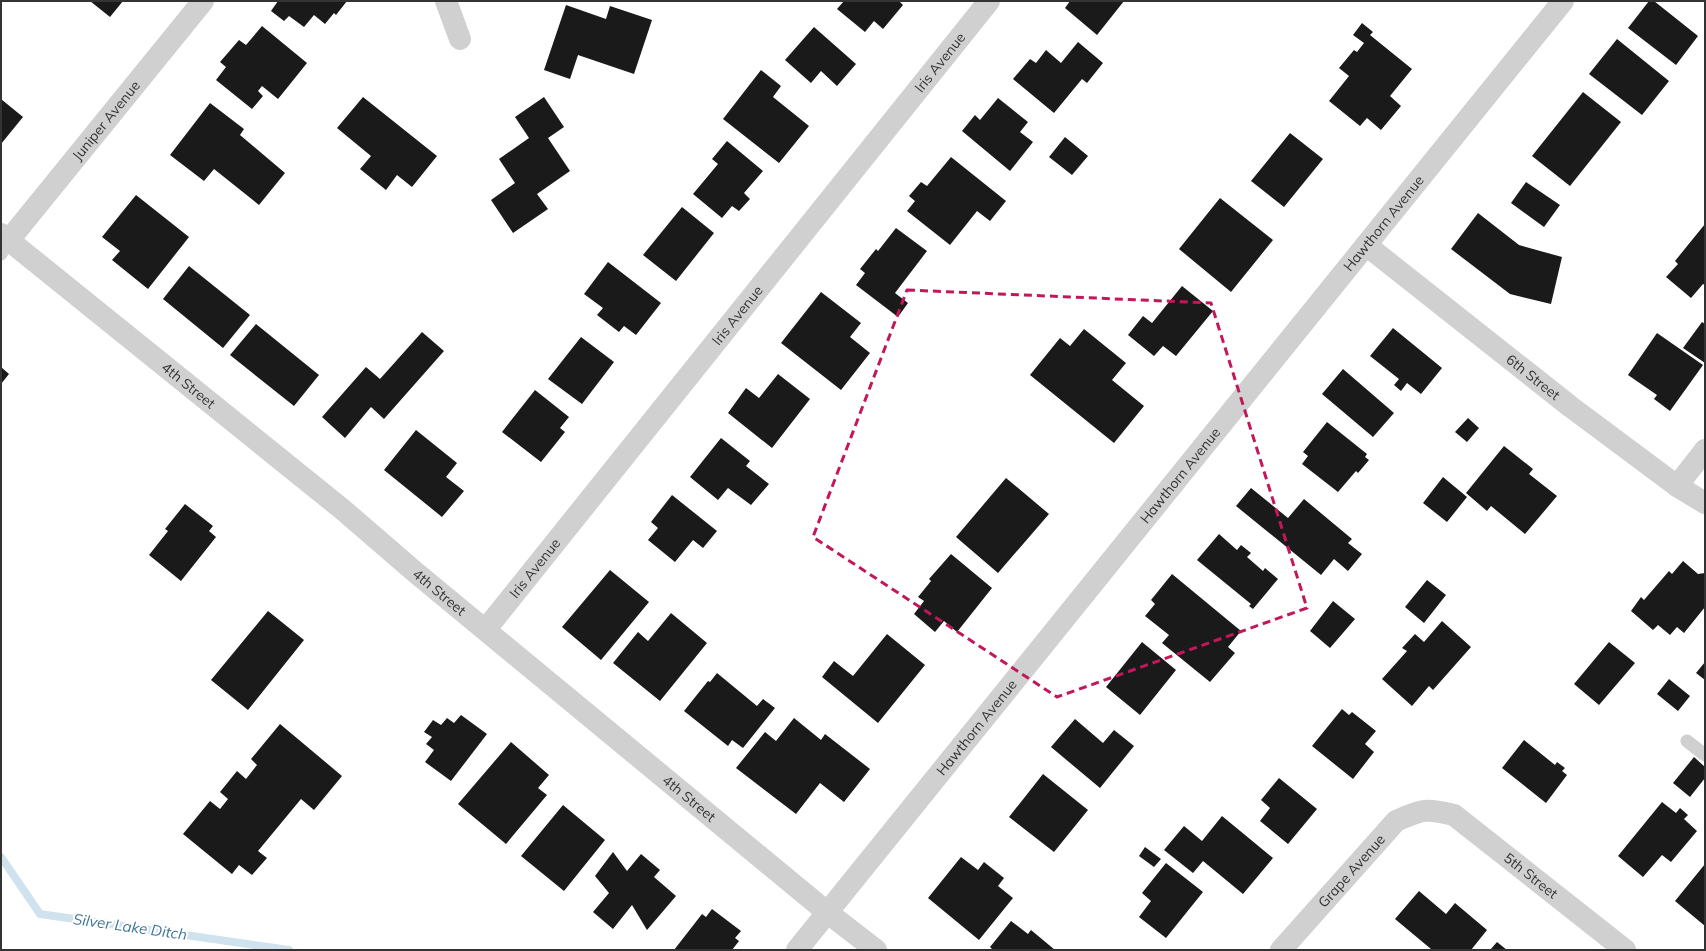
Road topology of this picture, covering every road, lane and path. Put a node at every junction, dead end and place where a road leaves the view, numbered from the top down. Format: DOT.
graph roads {
  1 [pos="203,1"];
  2 [pos="446,1"];
  3 [pos="989,1"];
  4 [pos="1563,1"];
  5 [pos="460,39"];
  6 [pos="4,243"];
  7 [pos="1366,245"];
  8 [pos="1705,450"];
  9 [pos="1677,486"];
  10 [pos="1705,503"];
  11 [pos="486,629"];
  12 [pos="1687,741"];
  13 [pos="1705,756"];
  14 [pos="1432,810"];
  15 [pos="828,913"];
  16 [pos="797,950"];
  17 [pos="876,950"];
  18 [pos="1281,950"];
  19 [pos="1625,950"];
  1 -- 6 [label="street, Juniper Avenue"];
  2 -- 5 [label="street"];
  3 -- 11 [label="street, Iris Avenue"];
  4 -- 7 [label="street, Hawthorn Avenue"];
  6 -- 11 [label="street, 4th Street"];
  7 -- 9 [label="street, 6th Street"];
  7 -- 15 [label="street, Hawthorn Avenue"];
  8 -- 9 [label="street"];
  9 -- 10 [label="street, 6th Street"];
  11 -- 15 [label="street, 4th Street"];
  12 -- 13 [label="lane"];
  14 -- 18 [label="street, Grape Avenue"];
  14 -- 19 [label="street, 5th Street"];
  15 -- 16 [label="street, Hawthorn Avenue"];
  15 -- 17 [label="street, 4th Street"];
}
